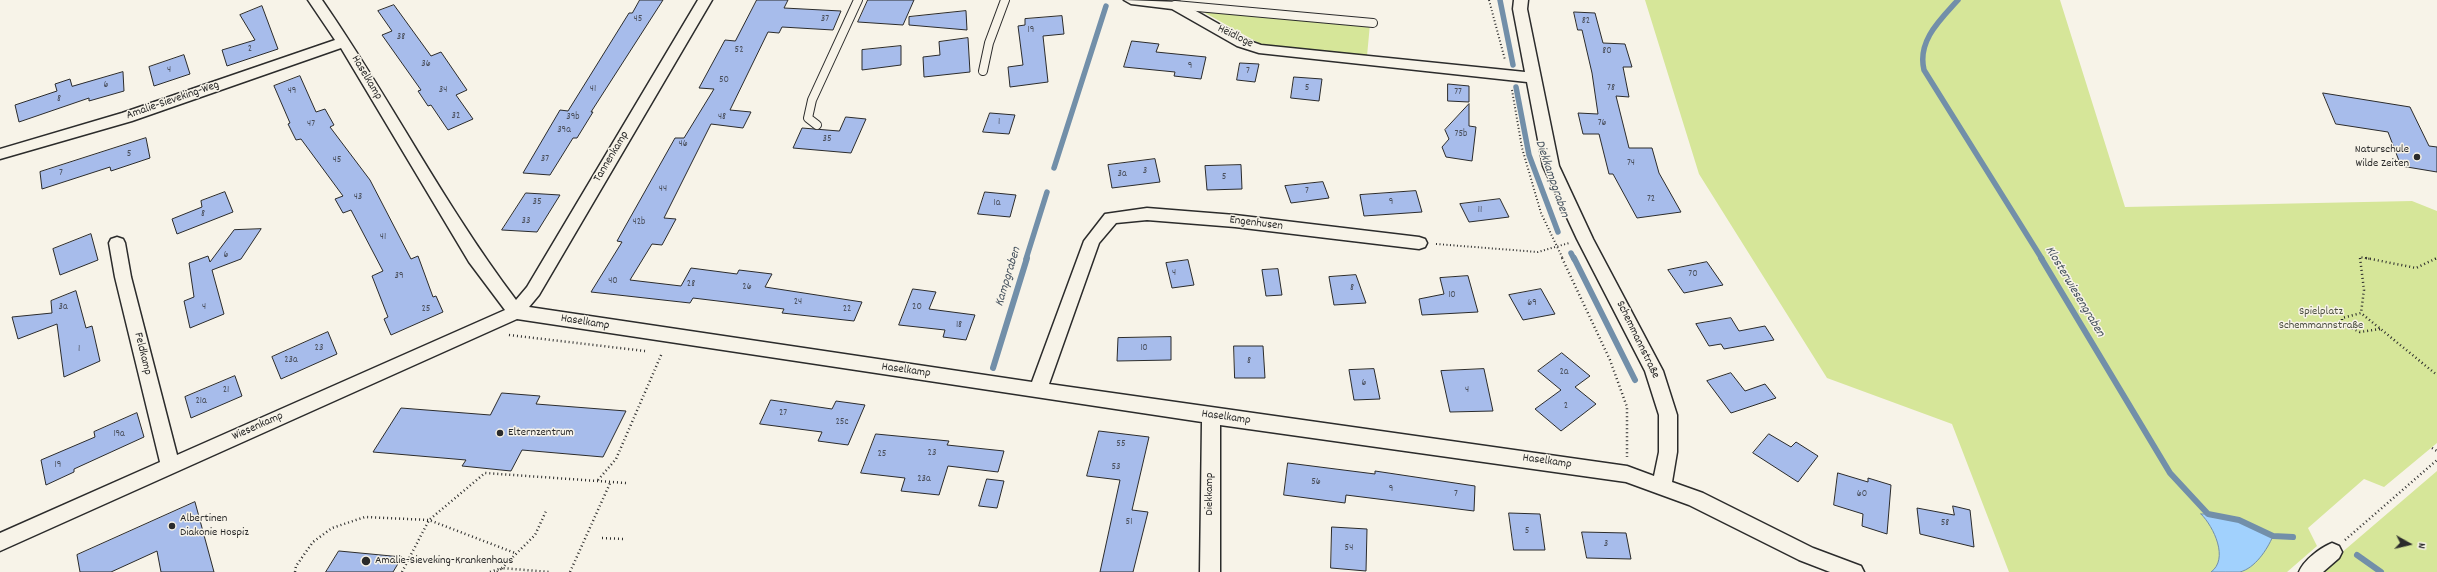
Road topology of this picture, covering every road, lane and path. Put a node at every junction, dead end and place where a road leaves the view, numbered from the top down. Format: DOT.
graph roads {
  1 [pos="315,0"];
  2 [pos="705,0"];
  3 [pos="858,0"];
  4 [pos="1005,0"];
  5 [pos="1131,0"];
  6 [pos="1490,0"];
  7 [pos="1521,0"];
  8 [pos="1175,4"];
  9 [pos="1373,23"];
  10 [pos="344,42"];
  11 [pos="983,71"];
  12 [pos="1510,76"];
  13 [pos="1532,78"];
  14 [pos="817,125"];
  15 [pos="0,154"];
  16 [pos="1586,239"];
  17 [pos="117,243"];
  18 [pos="1419,243"];
  19 [pos="1557,247"];
  20 [pos="2437,258"];
  21 [pos="516,312"];
  22 [pos="2361,313"];
  23 [pos="2380,329"];
  24 [pos="503,334"];
  25 [pos="646,351"];
  26 [pos="654,352"];
  27 [pos="662,352"];
  28 [pos="670,354"];
  29 [pos="2437,374"];
  30 [pos="1038,389"];
  31 [pos="1210,416"];
  32 [pos="2432,448"];
  33 [pos="2437,451"];
  34 [pos="2437,460"];
  35 [pos="170,466"];
  36 [pos="489,469"];
  37 [pos="486,473"];
  38 [pos="1627,474"];
  39 [pos="597,480"];
  40 [pos="611,482"];
  41 [pos="626,482"];
  42 [pos="1662,485"];
  43 [pos="547,509"];
  44 [pos="429,520"];
  45 [pos="602,538"];
  46 [pos="623,539"];
  47 [pos="0,542"];
  48 [pos="2337,547"];
  49 [pos="515,553"];
  50 [pos="502,568"];
  51 [pos="295,572"];
  52 [pos="402,572"];
  53 [pos="490,572"];
  54 [pos="497,572"];
  55 [pos="549,572"];
  56 [pos="570,572"];
  57 [pos="1210,572"];
  58 [pos="1854,572"];
  59 [pos="2309,572"];
  1 -- 10 [label="street, Haselkamp"];
  2 -- 21 [label="street, Tannenkamp"];
  3 -- 14 [label="lane"];
  4 -- 11 [label="lane"];
  5 -- 8 [label="street, Heidloge"];
  6 -- 12 [label="path"];
  7 -- 13 [label="street, Schemmannstraße"];
  8 -- 9 [label="lane"];
  8 -- 12 [label="street, Heidloge"];
  10 -- 15 [label="street, Amalie-Sieveking-Weg"];
  10 -- 21 [label="street, Haselkamp"];
  12 -- 13 [label="street, Heidloge"];
  12 -- 19 [label="path"];
  13 -- 16 [label="street, Schemmannstraße"];
  16 -- 19 [label="path"];
  16 -- 42 [label="street, Schemmannstraße"];
  17 -- 35 [label="street, Feldkamp"];
  18 -- 19 [label="path"];
  18 -- 30 [label="street, Engenhusen"];
  19 -- 38 [label="path"];
  20 -- 22 [label="path"];
  21 -- 30 [label="street, Haselkamp"];
  21 -- 35 [label="street, Wiesenkamp"];
  22 -- 23 [label="path"];
  22 -- 23 [label="path"];
  23 -- 29 [label="path"];
  24 -- 25 [label="path"];
  26 -- 27 [label="path"];
  27 -- 28 [label="path"];
  27 -- 39 [label="path"];
  30 -- 31 [label="street, Haselkamp"];
  31 -- 38 [label="street, Haselkamp"];
  31 -- 57 [label="street, Diekkamp"];
  32 -- 33 [label="path"];
  34 -- 48 [label="path"];
  35 -- 47 [label="street, Wiesenkamp"];
  36 -- 37 [label="path"];
  37 -- 39 [label="path"];
  37 -- 44 [label="path"];
  38 -- 42 [label="street, Haselkamp"];
  39 -- 40 [label="path"];
  40 -- 41 [label="path"];
  40 -- 56 [label="path"];
  42 -- 58 [label="street"];
  43 -- 49 [label="path"];
  44 -- 49 [label="path"];
  44 -- 51 [label="path"];
  44 -- 52 [label="path"];
  45 -- 46 [label="path"];
  48 -- 59 [label="street"];
  49 -- 50 [label="path"];
  50 -- 53 [label="path"];
  50 -- 54 [label="path"];
  50 -- 55 [label="path"];
}
